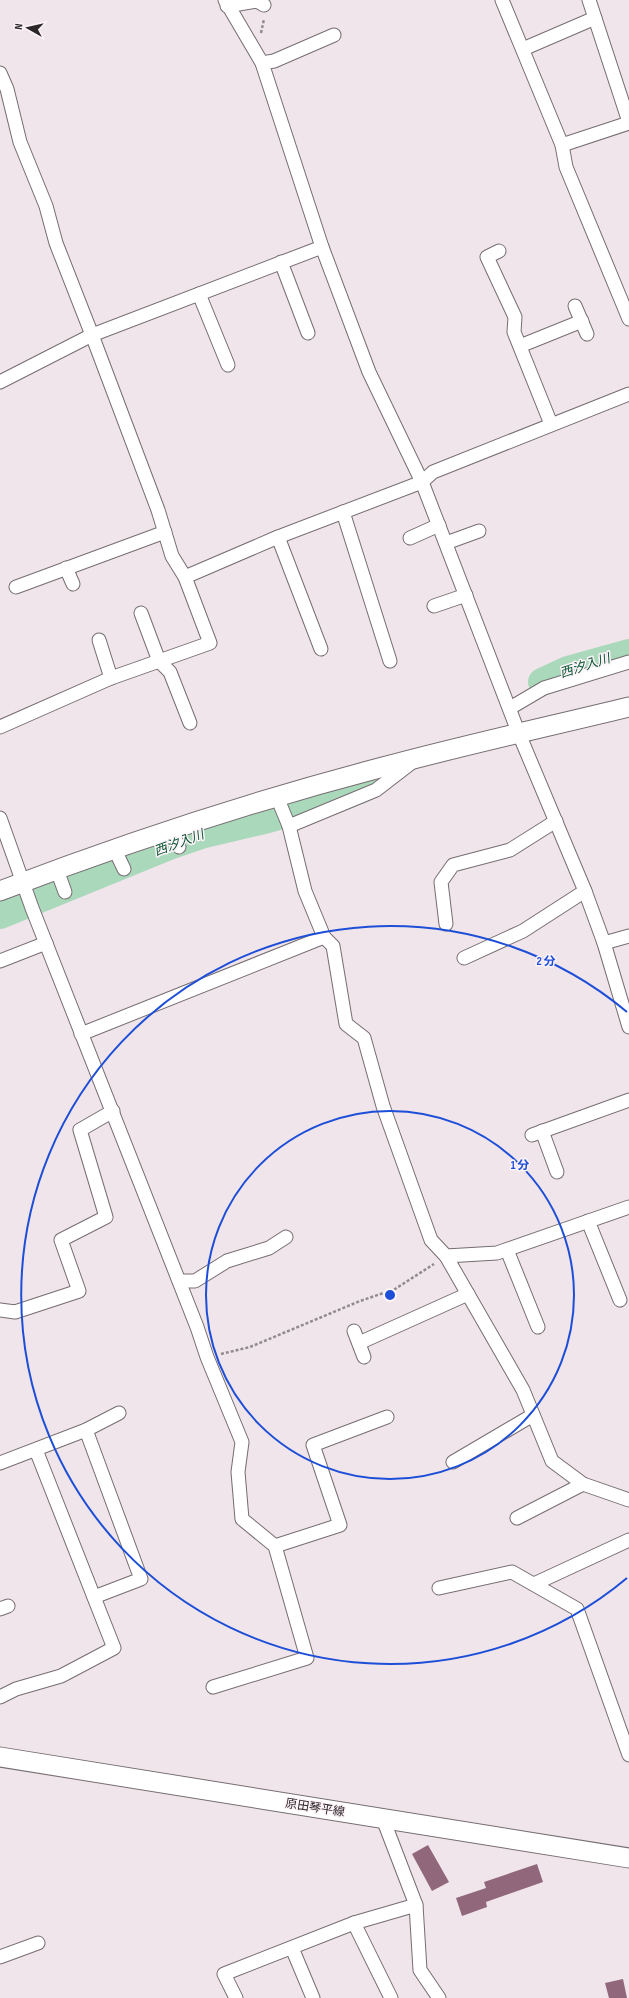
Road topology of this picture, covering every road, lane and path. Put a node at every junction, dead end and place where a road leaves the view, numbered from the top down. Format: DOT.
graph roads {
  1 [pos="502,0"];
  2 [pos="589,0"];
  3 [pos="226,3"];
  4 [pos="264,5"];
  5 [pos="595,18"];
  6 [pos="334,35"];
  7 [pos="523,49"];
  8 [pos="255,51"];
  9 [pos="262,63"];
  10 [pos="0,73"];
  11 [pos="629,123"];
  12 [pos="562,145"];
  13 [pos="322,247"];
  14 [pos="499,251"];
  15 [pos="282,262"];
  16 [pos="199,294"];
  17 [pos="575,306"];
  18 [pos="629,319"];
  19 [pos="582,321"];
  20 [pos="308,333"];
  21 [pos="587,334"];
  22 [pos="92,335"];
  23 [pos="520,346"];
  24 [pos="228,364"];
  25 [pos="0,382"];
  26 [pos="629,394"];
  27 [pos="551,424"];
  28 [pos="422,482"];
  29 [pos="342,512"];
  30 [pos="439,525"];
  31 [pos="479,531"];
  32 [pos="165,532"];
  33 [pos="278,537"];
  34 [pos="410,538"];
  35 [pos="446,543"];
  36 [pos="66,568"];
  37 [pos="185,577"];
  38 [pos="73,584"];
  39 [pos="16,586"];
  40 [pos="466,595"];
  41 [pos="434,606"];
  42 [pos="141,613"];
  43 [pos="99,640"];
  44 [pos="322,649"];
  45 [pos="390,661"];
  46 [pos="159,662"];
  47 [pos="629,662"];
  48 [pos="112,678"];
  49 [pos="629,706"];
  50 [pos="510,708"];
  51 [pos="190,723"];
  52 [pos="0,727"];
  53 [pos="519,734"];
  54 [pos="417,758"];
  55 [pos="279,801"];
  56 [pos="0,818"];
  57 [pos="556,821"];
  58 [pos="288,823"];
  59 [pos="0,891"];
  60 [pos="585,891"];
  61 [pos="28,896"];
  62 [pos="446,924"];
  63 [pos="629,936"];
  64 [pos="324,937"];
  65 [pos="46,943"];
  66 [pos="604,943"];
  67 [pos="464,958"];
  68 [pos="0,961"];
  69 [pos="629,1027"];
  70 [pos="81,1034"];
  71 [pos="629,1100"];
  72 [pos="112,1112"];
  73 [pos="557,1172"];
  74 [pos="629,1206"];
  75 [pos="588,1221"];
  76 [pos="286,1237"];
  77 [pos="507,1250"];
  78 [pos="446,1256"];
  79 [pos="179,1281"];
  80 [pos="468,1294"];
  81 [pos="620,1300"];
  82 [pos="0,1310"];
  83 [pos="538,1327"];
  84 [pos="354,1331"];
  85 [pos="359,1343"];
  86 [pos="207,1357"];
  87 [pos="364,1357"];
  88 [pos="119,1413"];
  89 [pos="533,1415"];
  90 [pos="387,1417"];
  91 [pos="86,1430"];
  92 [pos="36,1450"];
  93 [pos="453,1462"];
  94 [pos="0,1463"];
  95 [pos="584,1484"];
  96 [pos="629,1500"];
  97 [pos="517,1518"];
  98 [pos="629,1540"];
  99 [pos="275,1546"];
  100 [pos="534,1584"];
  101 [pos="439,1588"];
  102 [pos="94,1597"];
  103 [pos="213,1687"];
  104 [pos="0,1697"];
  105 [pos="629,1755"];
  106 [pos="0,1757"];
  107 [pos="383,1819"];
  108 [pos="629,1858"];
  109 [pos="416,1905"];
  110 [pos="354,1923"];
  111 [pos="38,1943"];
  112 [pos="292,1948"];
  113 [pos="0,1956"];
  114 [pos="236,1998"];
  115 [pos="313,1998"];
  116 [pos="391,1998"];
  117 [pos="439,1998"];
  1 -- 7 [label="street"];
  2 -- 5 [label="street"];
  3 -- 4 [label="street"];
  3 -- 8 [label="street"];
  4 -- 8 [label="path"];
  5 -- 7 [label="street"];
  5 -- 11 [label="street"];
  6 -- 9 [label="street"];
  7 -- 12 [label="street"];
  8 -- 9 [label="street"];
  9 -- 13 [label="street"];
  10 -- 22 [label="street"];
  11 -- 12 [label="street"];
  12 -- 18 [label="street"];
  13 -- 15 [label="street"];
  13 -- 28 [label="street"];
  14 -- 23 [label="street"];
  15 -- 16 [label="street"];
  15 -- 20 [label="street"];
  16 -- 22 [label="street"];
  16 -- 24 [label="street"];
  17 -- 19 [label="street"];
  19 -- 21 [label="street"];
  19 -- 23 [label="street"];
  22 -- 25 [label="street"];
  22 -- 32 [label="street"];
  23 -- 27 [label="street"];
  26 -- 27 [label="street"];
  27 -- 28 [label="street"];
  28 -- 29 [label="street"];
  28 -- 30 [label="street"];
  29 -- 33 [label="street"];
  29 -- 45 [label="street"];
  30 -- 34 [label="street"];
  30 -- 35 [label="street"];
  31 -- 35 [label="street"];
  32 -- 36 [label="street"];
  32 -- 37 [label="street"];
  33 -- 37 [label="street"];
  33 -- 44 [label="street"];
  35 -- 40 [label="street"];
  36 -- 38 [label="street"];
  36 -- 39 [label="street"];
  37 -- 46 [label="street"];
  40 -- 41 [label="street"];
  40 -- 50 [label="street"];
  42 -- 46 [label="street"];
  43 -- 48 [label="street"];
  46 -- 48 [label="street"];
  46 -- 51 [label="street"];
  47 -- 50 [label="street"];
  48 -- 52 [label="street"];
  49 -- 53 [label="street"];
  50 -- 53 [label="street"];
  53 -- 54 [label="street"];
  53 -- 57 [label="street"];
  54 -- 55 [label="street"];
  54 -- 58 [label="street"];
  55 -- 58 [label="street"];
  55 -- 61 [label="street"];
  56 -- 61 [label="street"];
  57 -- 60 [label="street"];
  57 -- 62 [label="street"];
  58 -- 64 [label="street"];
  59 -- 61 [label="street"];
  60 -- 66 [label="street"];
  60 -- 67 [label="street"];
  61 -- 65 [label="street"];
  63 -- 66 [label="street"];
  64 -- 70 [label="street"];
  64 -- 78 [label="street"];
  65 -- 68 [label="street"];
  65 -- 70 [label="street"];
  66 -- 69 [label="street"];
  70 -- 72 [label="street"];
  71 -- 73 [label="street"];
  72 -- 79 [label="street"];
  72 -- 82 [label="street"];
  74 -- 75 [label="street"];
  75 -- 77 [label="street"];
  75 -- 81 [label="street"];
  76 -- 79 [label="street"];
  77 -- 78 [label="street"];
  77 -- 83 [label="street"];
  78 -- 80 [label="street"];
  78 -- 86 [label="path"];
  79 -- 86 [label="street"];
  80 -- 85 [label="street"];
  80 -- 89 [label="street"];
  84 -- 85 [label="street"];
  85 -- 87 [label="street"];
  86 -- 99 [label="street"];
  88 -- 91 [label="street"];
  89 -- 93 [label="street"];
  89 -- 95 [label="street"];
  90 -- 99 [label="street"];
  91 -- 92 [label="street"];
  91 -- 102 [label="street"];
  92 -- 94 [label="street"];
  92 -- 102 [label="street"];
  95 -- 96 [label="street"];
  95 -- 97 [label="street"];
  98 -- 100 [label="street"];
  99 -- 103 [label="street"];
  100 -- 101 [label="street"];
  100 -- 105 [label="street"];
  102 -- 104 [label="street"];
  106 -- 107 [label="street, 原田琴平線"];
  107 -- 108 [label="street, 原田琴平線"];
  107 -- 109 [label="street"];
  109 -- 110 [label="street"];
  109 -- 117 [label="street"];
  110 -- 112 [label="street"];
  110 -- 116 [label="street"];
  111 -- 113 [label="street"];
  112 -- 114 [label="street"];
  112 -- 115 [label="street"];
}
